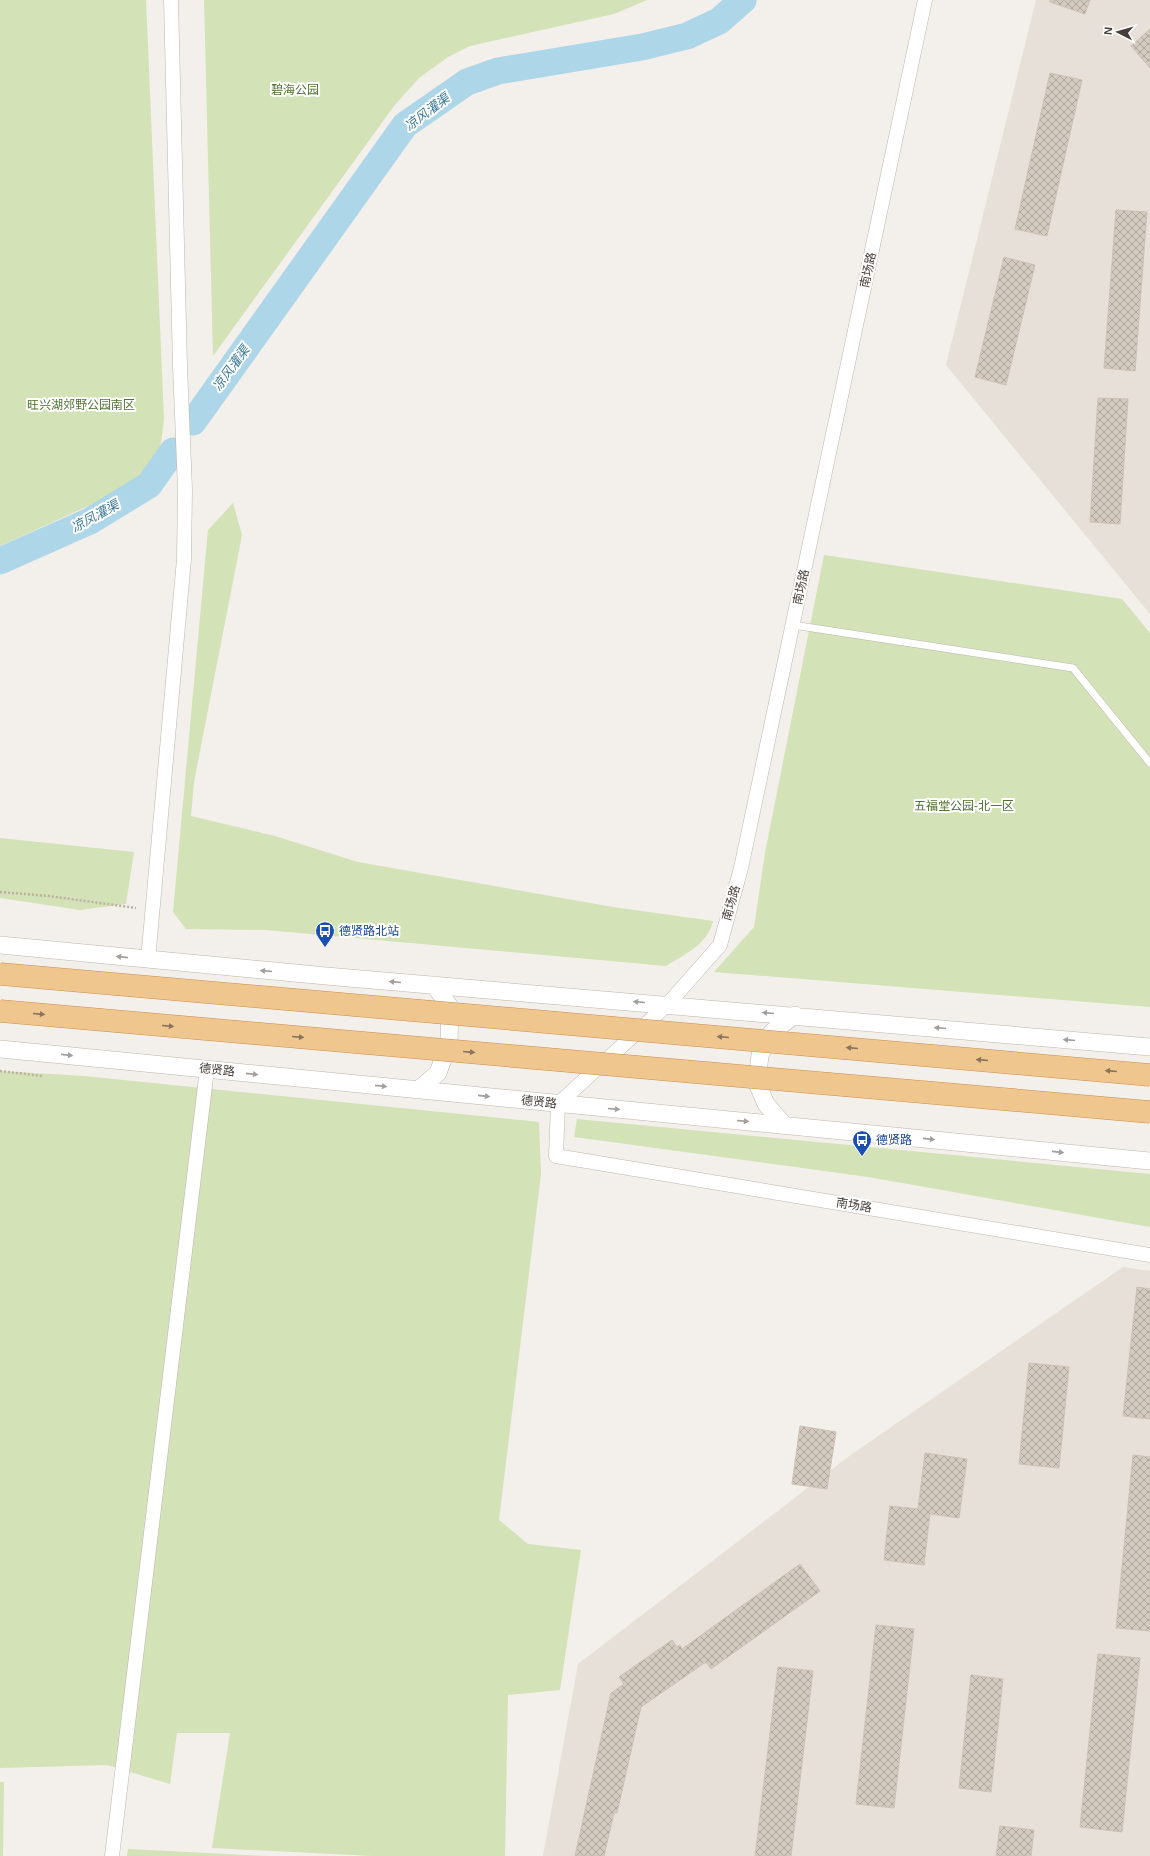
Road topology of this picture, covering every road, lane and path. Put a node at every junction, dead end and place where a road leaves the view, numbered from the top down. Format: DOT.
graph roads {
  1 [pos="171,0"];
  2 [pos="925,0"];
  3 [pos="793,625"];
  4 [pos="1150,763"];
  5 [pos="0,892"];
  6 [pos="136,908"];
  7 [pos="0,945"];
  8 [pos="148,960"];
  9 [pos="0,974"];
  10 [pos="434,985"];
  11 [pos="668,1004"];
  12 [pos="0,1011"];
  13 [pos="795,1015"];
  14 [pos="1150,1047"];
  15 [pos="0,1049"];
  16 [pos="207,1069"];
  17 [pos="0,1071"];
  18 [pos="1150,1074"];
  19 [pos="42,1076"];
  20 [pos="418,1090"];
  21 [pos="558,1104"];
  22 [pos="1150,1112"];
  23 [pos="784,1125"];
  24 [pos="1150,1161"];
  25 [pos="1150,1255"];
  26 [pos="112,1856"];
  1 -- 8 [label="street"];
  2 -- 3 [label="street, 南场路"];
  3 -- 4 [label="lane"];
  3 -- 11 [label="street, 南场路"];
  5 -- 6 [label="path"];
  8 -- 7 [label="street, one-way"];
  10 -- 8 [label="street, one-way"];
  18 -- 9 [label="highway, one-way, bridge"];
  11 -- 10 [label="street, one-way"];
  10 -- 20 [label="street"];
  13 -- 11 [label="street, one-way"];
  11 -- 21 [label="street, 南场路"];
  12 -- 22 [label="highway, one-way, bridge"];
  14 -- 13 [label="street, one-way"];
  13 -- 23 [label="street"];
  15 -- 16 [label="street, 德贤路, one-way"];
  16 -- 20 [label="street, 德贤路, one-way"];
  16 -- 26 [label="street"];
  17 -- 19 [label="path"];
  20 -- 21 [label="street, 德贤路, one-way"];
  21 -- 23 [label="street, 德贤路, one-way"];
  21 -- 25 [label="street, 南场路"];
  23 -- 24 [label="street, 德贤路, one-way"];
}
